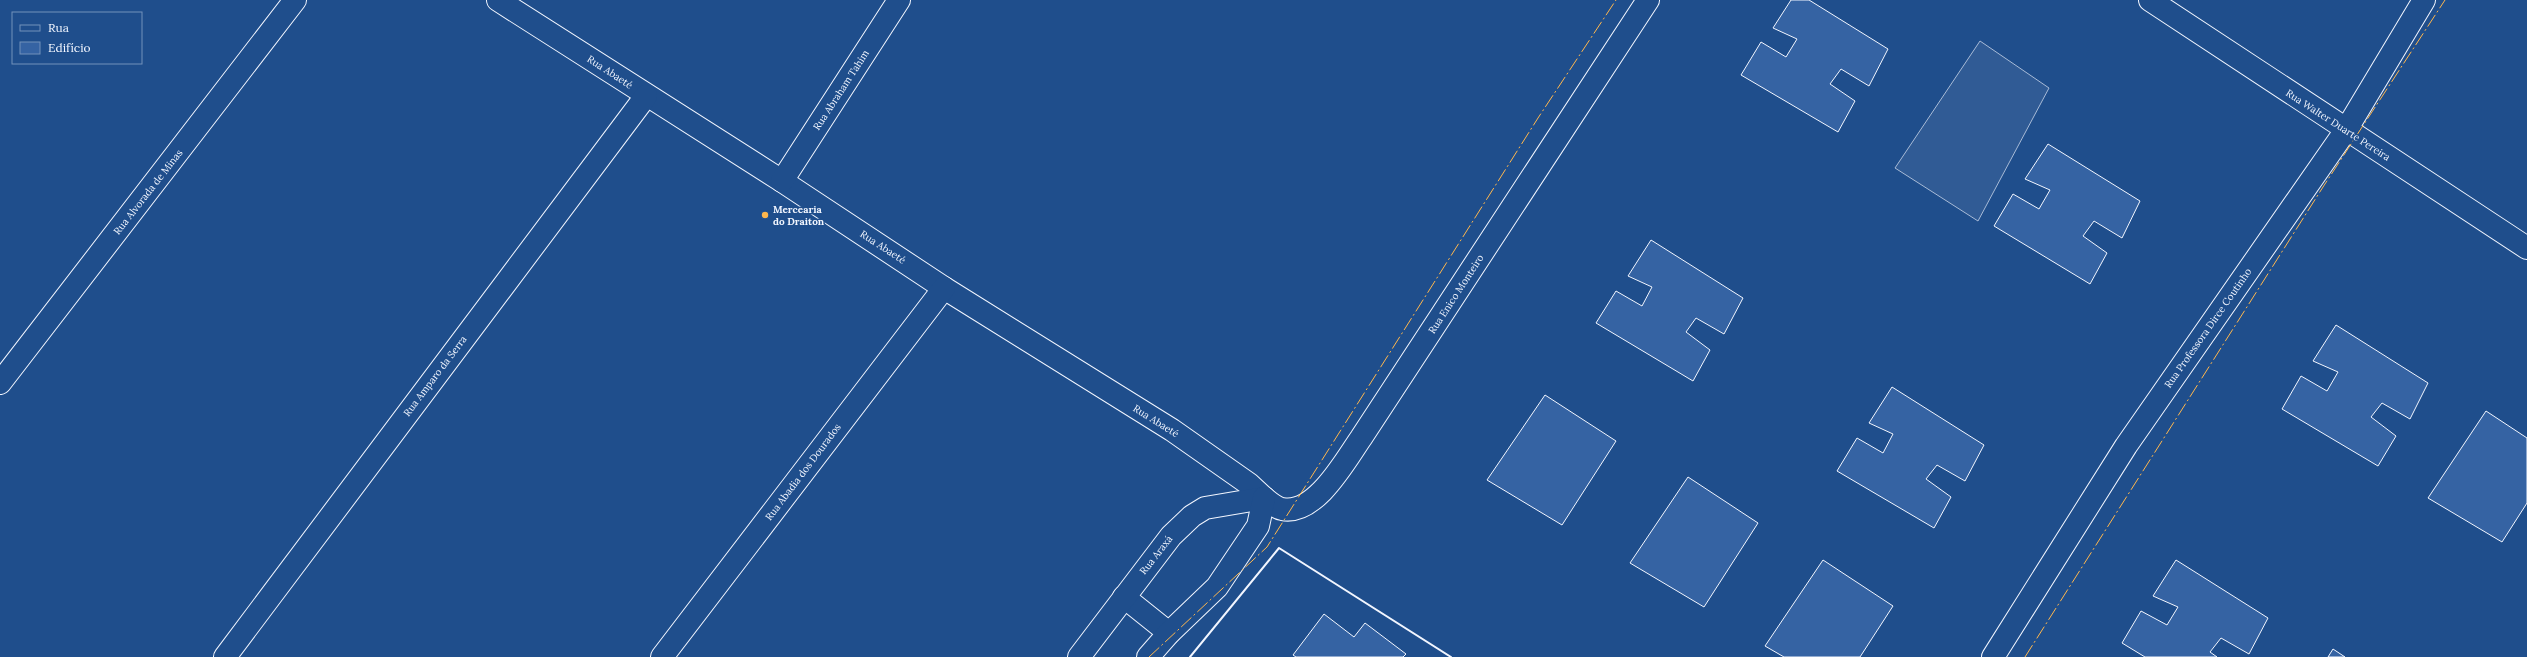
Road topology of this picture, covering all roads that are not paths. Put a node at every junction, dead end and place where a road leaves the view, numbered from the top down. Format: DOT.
graph roads {
  1 [pos="295,0"];
  2 [pos="498,0"];
  3 [pos="899,0"];
  4 [pos="1648,0"];
  5 [pos="2150,0"];
  6 [pos="2424,0"];
  7 [pos="646,96"];
  8 [pos="2346,130"];
  9 [pos="782,181"];
  10 [pos="2527,248"];
  11 [pos="944,288"];
  12 [pos="0,384"];
  13 [pos="1264,498"];
  14 [pos="1124,597"];
  15 [pos="1169,633"];
  16 [pos="225,657"];
  17 [pos="662,657"];
  18 [pos="1079,657"];
  19 [pos="1148,657"];
  20 [pos="1993,657"];
  1 -- 12 [label="street, Rua Alvorada de Minas"];
  2 -- 7 [label="street, Rua Abaeté"];
  3 -- 9 [label="street, Rua Abraham Tahim"];
  4 -- 13 [label="street, Rua Enico Monteiro"];
  5 -- 8 [label="street, Rua Walter Duarte Pereira"];
  6 -- 8 [label="street, Rua Professora Dirce Coutinho"];
  7 -- 9 [label="street, Rua Abaeté"];
  7 -- 16 [label="street, Rua Amparo da Serra"];
  8 -- 10 [label="street, Rua Walter Duarte Pereira"];
  8 -- 20 [label="street, Rua Professora Dirce Coutinho"];
  9 -- 11 [label="street, Rua Abaeté"];
  11 -- 13 [label="street, Rua Abaeté"];
  11 -- 17 [label="street, Rua Abadia dos Dourados"];
  13 -- 14 [label="street, Rua Araxá"];
  13 -- 15 [label="street"];
  14 -- 15 [label="street"];
  14 -- 18 [label="street, Rua Araxá"];
  15 -- 19 [label="street"];
}
